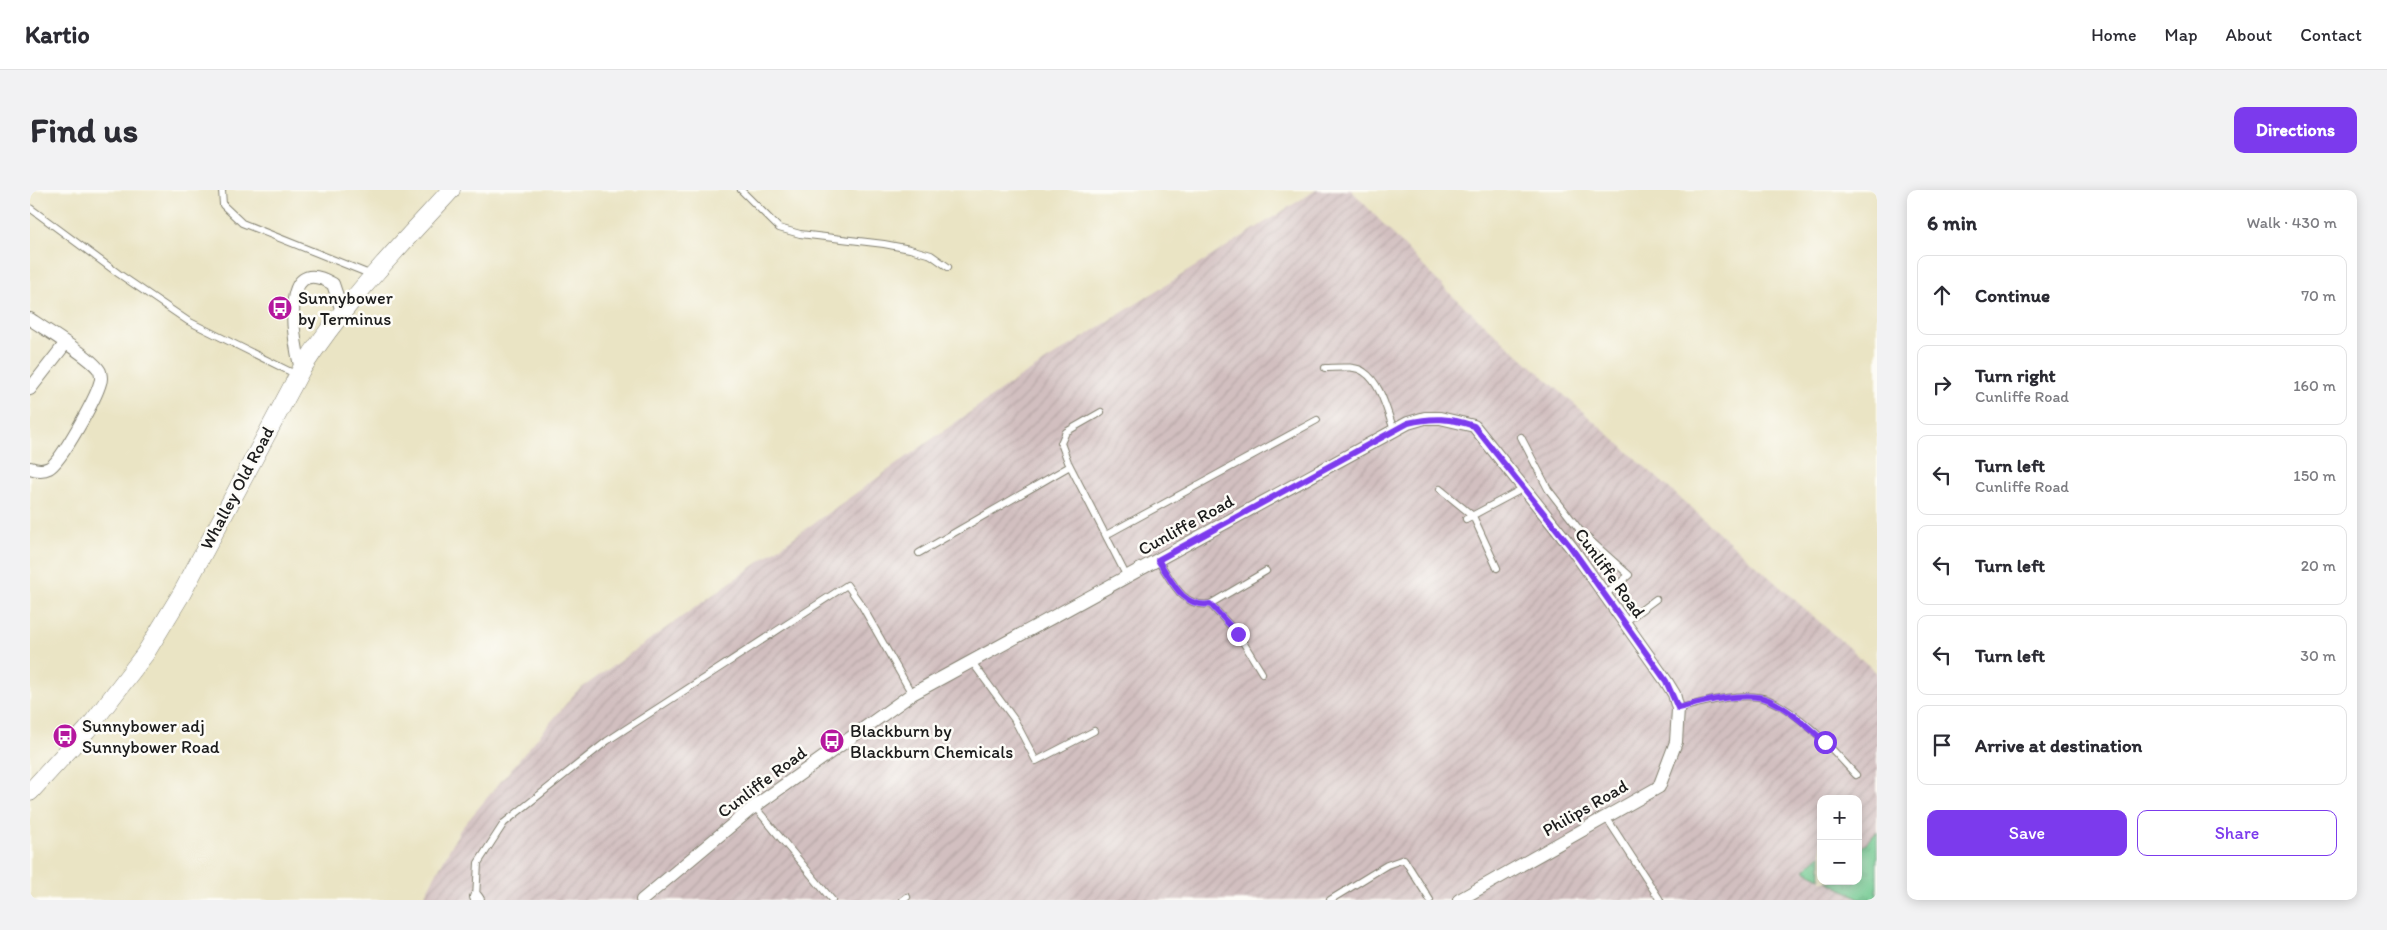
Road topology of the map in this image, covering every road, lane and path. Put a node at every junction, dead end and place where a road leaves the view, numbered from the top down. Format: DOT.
graph roads {
  1 [pos="222,190"];
  2 [pos="451,190"];
  3 [pos="740,190"];
  4 [pos="30,208"];
  5 [pos="948,267"];
  6 [pos="373,275"];
  7 [pos="342,311"];
  8 [pos="30,319"];
  9 [pos="65,344"];
  10 [pos="1325,368"];
  11 [pos="300,373"];
  12 [pos="30,389"];
  13 [pos="1101,412"];
  14 [pos="1317,420"];
  15 [pos="1394,430"];
  16 [pos="1521,436"];
  17 [pos="1070,466"];
  18 [pos="30,468"];
  19 [pos="1524,488"];
  20 [pos="1440,489"];
  21 [pos="1473,516"];
  22 [pos="1466,519"];
  23 [pos="1106,536"];
  24 [pos="919,553"];
  25 [pos="1158,560"];
  26 [pos="1497,568"];
  27 [pos="1266,570"];
  28 [pos="1127,577"];
  29 [pos="1605,595"];
  30 [pos="1656,599"];
  31 [pos="1210,604"];
  32 [pos="1625,622"];
  33 [pos="972,662"];
  34 [pos="1262,673"];
  35 [pos="912,694"];
  36 [pos="1678,708"];
  37 [pos="1094,732"];
  38 [pos="1856,775"];
  39 [pos="30,792"];
  40 [pos="754,807"];
  41 [pos="1606,816"];
  42 [pos="477,899"];
  43 [pos="642,900"];
  44 [pos="832,900"];
  45 [pos="1330,900"];
  46 [pos="1430,900"];
  47 [pos="1459,900"];
  48 [pos="1660,900"];
  1 -- 6 [label="lane"];
  2 -- 6 [label="street, Whalley Old Road"];
  3 -- 5 [label="lane"];
  4 -- 11 [label="lane"];
  6 -- 7 [label="street, Whalley Old Road"];
  7 -- 11 [label="street, Whalley Old Road"];
  7 -- 11 [label="street"];
  8 -- 9 [label="street"];
  9 -- 12 [label="street"];
  9 -- 18 [label="street"];
  10 -- 15 [label="lane"];
  11 -- 39 [label="street, Whalley Old Road"];
  13 -- 17 [label="lane"];
  14 -- 23 [label="lane"];
  15 -- 19 [label="street, Cunliffe Road"];
  15 -- 25 [label="street, Cunliffe Road"];
  16 -- 29 [label="lane"];
  17 -- 23 [label="lane"];
  17 -- 24 [label="lane"];
  19 -- 21 [label="lane"];
  19 -- 29 [label="street, Cunliffe Road"];
  20 -- 21 [label="lane"];
  21 -- 22 [label="lane"];
  21 -- 26 [label="lane"];
  23 -- 28 [label="lane"];
  25 -- 28 [label="street, Cunliffe Road"];
  25 -- 31 [label="lane"];
  27 -- 31 [label="lane"];
  28 -- 33 [label="street, Cunliffe Road"];
  29 -- 32 [label="street, Cunliffe Road"];
  30 -- 32 [label="lane"];
  31 -- 34 [label="lane"];
  32 -- 36 [label="street, Cunliffe Road"];
  33 -- 35 [label="street, Cunliffe Road"];
  33 -- 37 [label="lane"];
  35 -- 40 [label="street, Cunliffe Road"];
  35 -- 42 [label="lane"];
  36 -- 38 [label="lane"];
  36 -- 41 [label="street, Philips Road"];
  40 -- 43 [label="street, Cunliffe Road"];
  40 -- 44 [label="lane"];
  41 -- 47 [label="street, Philips Road"];
  41 -- 48 [label="lane"];
  45 -- 46 [label="lane"];
}
